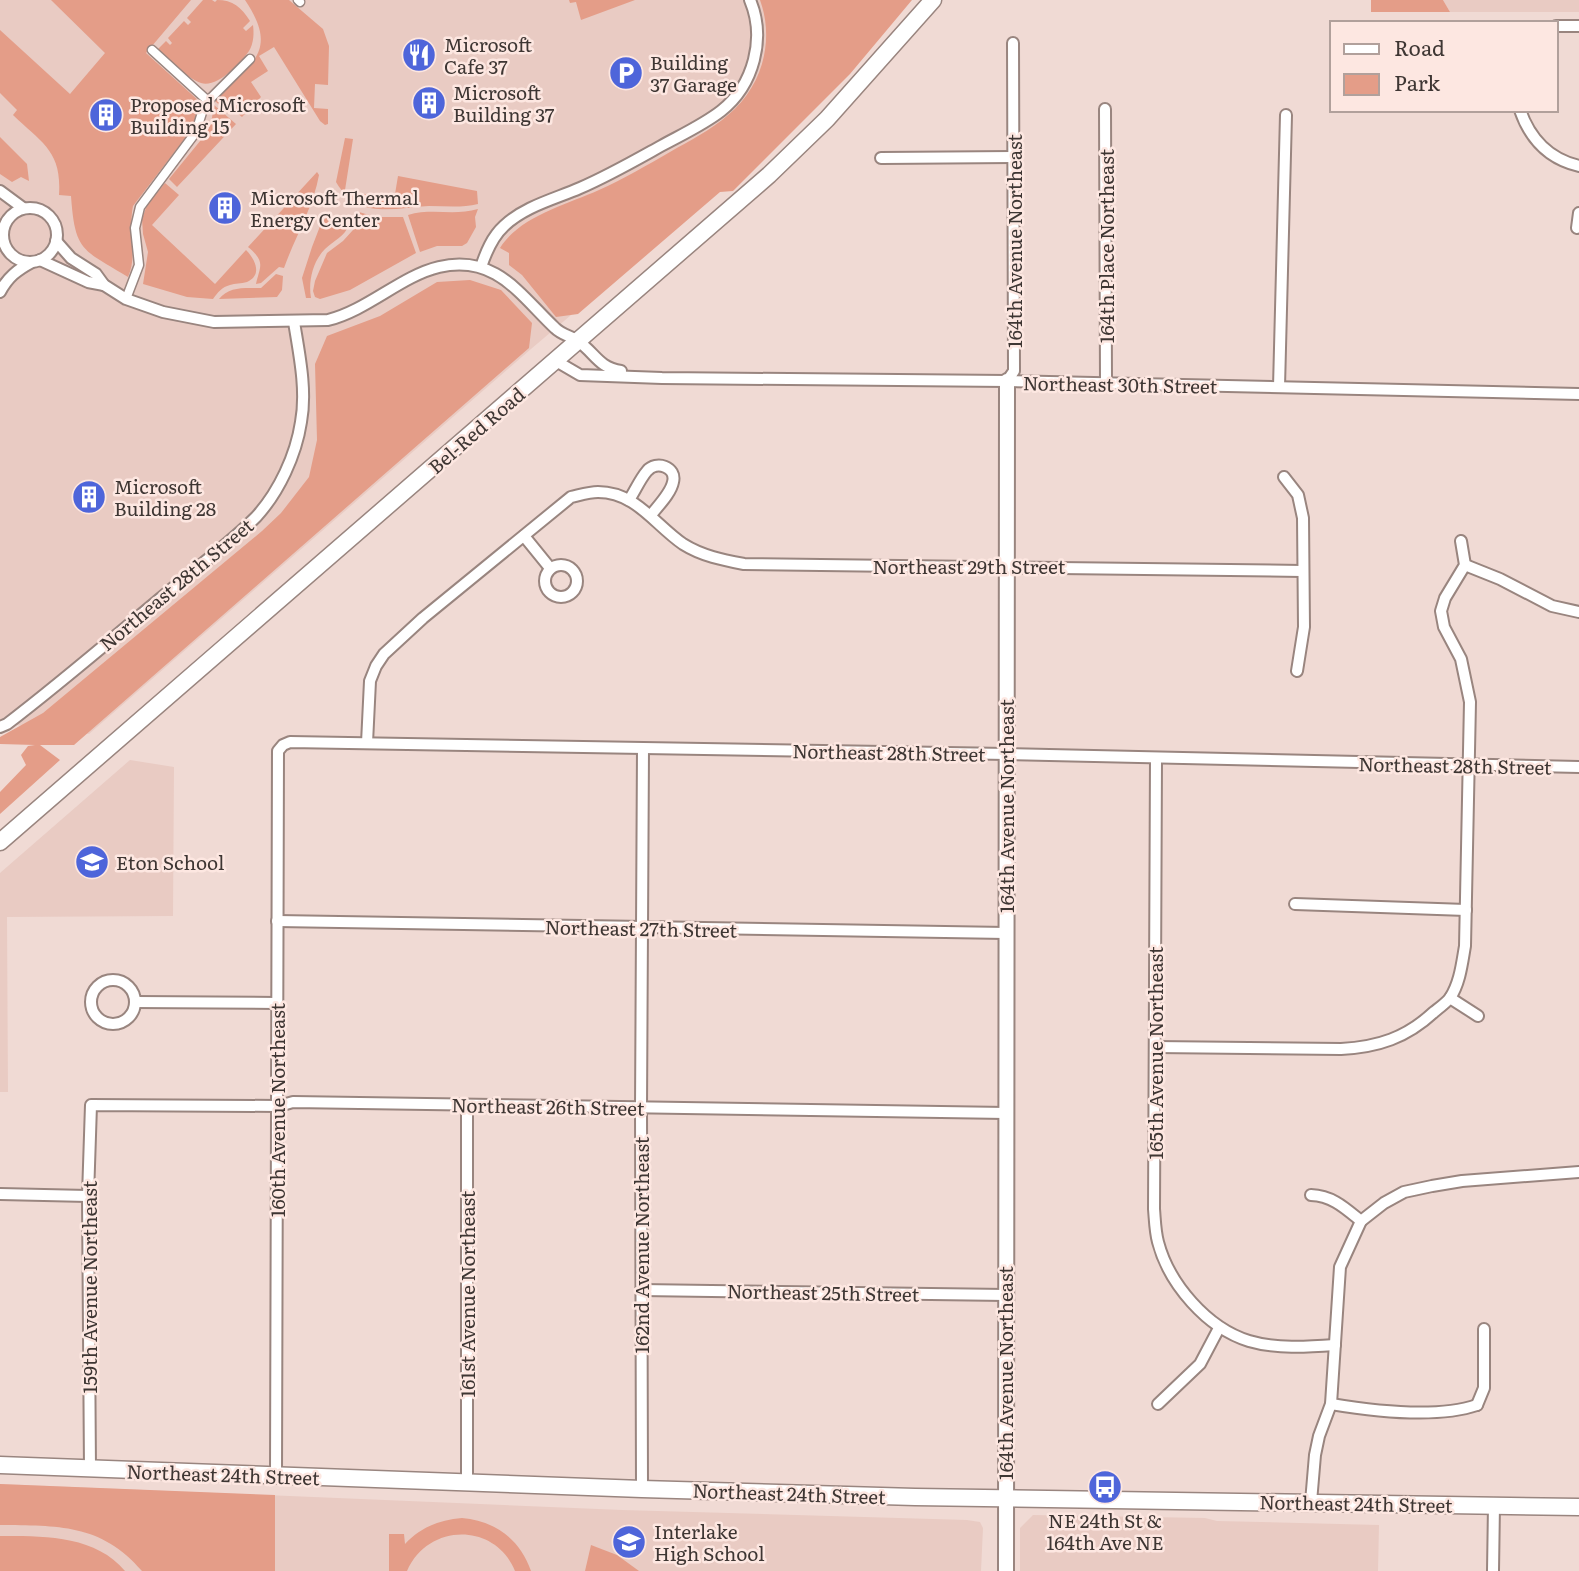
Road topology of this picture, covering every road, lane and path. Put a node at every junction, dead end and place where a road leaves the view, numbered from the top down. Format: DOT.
graph roads {
  1 [pos="750,0"];
  2 [pos="933,0"];
  3 [pos="1558,26"];
  4 [pos="1579,26"];
  5 [pos="1013,43"];
  6 [pos="152,50"];
  7 [pos="250,59"];
  8 [pos="208,101"];
  9 [pos="1105,109"];
  10 [pos="1521,112"];
  11 [pos="1286,115"];
  12 [pos="1013,157"];
  13 [pos="881,158"];
  14 [pos="1579,166"];
  15 [pos="0,191"];
  16 [pos="23,208"];
  17 [pos="1579,213"];
  18 [pos="2,227"];
  19 [pos="1577,228"];
  20 [pos="57,241"];
  21 [pos="0,250"];
  22 [pos="36,261"];
  23 [pos="481,267"];
  24 [pos="104,285"];
  25 [pos="0,292"];
  26 [pos="126,299"];
  27 [pos="294,322"];
  28 [pos="578,341"];
  29 [pos="556,361"];
  30 [pos="662,378"];
  31 [pos="1007,381"];
  32 [pos="1106,383"];
  33 [pos="1279,387"];
  34 [pos="1579,394"];
  35 [pos="1284,477"];
  36 [pos="629,500"];
  37 [pos="651,515"];
  38 [pos="524,536"];
  39 [pos="1461,541"];
  40 [pos="1465,565"];
  41 [pos="1006,567"];
  42 [pos="550,568"];
  43 [pos="1303,570"];
  44 [pos="1579,612"];
  45 [pos="1297,671"];
  46 [pos="0,727"];
  47 [pos="367,743"];
  48 [pos="283,745"];
  49 [pos="643,749"];
  50 [pos="1007,754"];
  51 [pos="1156,758"];
  52 [pos="1470,766"];
  53 [pos="1579,767"];
  54 [pos="0,842"];
  55 [pos="1295,904"];
  56 [pos="1466,909"];
  57 [pos="277,921"];
  58 [pos="642,928"];
  59 [pos="1006,933"];
  60 [pos="1450,998"];
  61 [pos="135,1002"];
  62 [pos="277,1003"];
  63 [pos="1478,1016"];
  64 [pos="1155,1047"];
  65 [pos="91,1105"];
  66 [pos="467,1105"];
  67 [pos="278,1106"];
  68 [pos="640,1108"];
  69 [pos="1006,1113"];
  70 [pos="1579,1172"];
  71 [pos="0,1194"];
  72 [pos="1311,1195"];
  73 [pos="88,1196"];
  74 [pos="1361,1221"];
  75 [pos="641,1290"];
  76 [pos="1006,1294"];
  77 [pos="1219,1328"];
  78 [pos="1484,1329"];
  79 [pos="1335,1345"];
  80 [pos="1158,1404"];
  81 [pos="1331,1404"];
  82 [pos="1477,1405"];
  83 [pos="1486,1414"];
  84 [pos="0,1465"];
  85 [pos="90,1469"];
  86 [pos="276,1476"];
  87 [pos="467,1482"];
  88 [pos="642,1489"];
  89 [pos="1005,1498"];
  90 [pos="1311,1502"];
  91 [pos="1494,1505"];
  92 [pos="1579,1507"];
  93 [pos="1006,1571"];
  94 [pos="1493,1571"];
  1 -- 23 [label="street"];
  2 -- 28 [label="main road, Bel-Red Road"];
  3 -- 4 [label="street"];
  5 -- 12 [label="street, 164th Avenue Northeast"];
  6 -- 8 [label="street"];
  7 -- 8 [label="street"];
  8 -- 26 [label="street"];
  9 -- 32 [label="street, 164th Place Northeast"];
  10 -- 14 [label="street"];
  11 -- 33 [label="street"];
  12 -- 13 [label="street"];
  12 -- 31 [label="street, 164th Avenue Northeast"];
  15 -- 16 [label="street"];
  16 -- 18 [label="street"];
  16 -- 20 [label="street"];
  17 -- 19 [label="street"];
  18 -- 21 [label="street"];
  18 -- 22 [label="street"];
  20 -- 22 [label="street"];
  20 -- 24 [label="street"];
  22 -- 24 [label="street"];
  22 -- 25 [label="street"];
  23 -- 27 [label="street"];
  23 -- 28 [label="street, Northeast 30th Street"];
  24 -- 26 [label="street"];
  26 -- 27 [label="street"];
  27 -- 46 [label="street, Northeast 28th Street"];
  28 -- 29 [label="main road, Bel-Red Road"];
  28 -- 30 [label="street, Northeast 30th Street"];
  29 -- 30 [label="street, Northeast 30th Street"];
  29 -- 54 [label="main road, Bel-Red Road"];
  30 -- 31 [label="street, Northeast 30th Street"];
  31 -- 32 [label="street, Northeast 30th Street"];
  31 -- 41 [label="street, 164th Avenue Northeast"];
  32 -- 33 [label="street, Northeast 30th Street"];
  33 -- 34 [label="street, Northeast 30th Street"];
  35 -- 43 [label="street"];
  36 -- 37 [label="street, Northeast 29th Street"];
  36 -- 37 [label="street"];
  36 -- 38 [label="street, Northeast 29th Street"];
  37 -- 41 [label="street, Northeast 29th Street"];
  38 -- 42 [label="street"];
  38 -- 47 [label="street"];
  39 -- 40 [label="street"];
  40 -- 44 [label="street"];
  40 -- 52 [label="street"];
  41 -- 43 [label="street, Northeast 29th Street"];
  41 -- 50 [label="street, 164th Avenue Northeast"];
  43 -- 45 [label="street"];
  47 -- 48 [label="street, Northeast 28th Street"];
  47 -- 49 [label="street, Northeast 28th Street"];
  48 -- 57 [label="street, 160th Avenue Northeast"];
  49 -- 50 [label="street, Northeast 28th Street"];
  49 -- 58 [label="street, 162nd Avenue Northeast"];
  50 -- 51 [label="street, Northeast 28th Street"];
  50 -- 59 [label="street, 164th Avenue Northeast"];
  51 -- 52 [label="street, Northeast 28th Street"];
  51 -- 64 [label="street, 165th Avenue Northeast"];
  52 -- 53 [label="street, Northeast 28th Street"];
  52 -- 56 [label="street"];
  55 -- 56 [label="street"];
  56 -- 60 [label="street"];
  57 -- 58 [label="street, Northeast 27th Street"];
  57 -- 62 [label="street, 160th Avenue Northeast"];
  58 -- 59 [label="street, Northeast 27th Street"];
  58 -- 68 [label="street, 162nd Avenue Northeast"];
  59 -- 69 [label="street, 164th Avenue Northeast"];
  60 -- 63 [label="street"];
  60 -- 64 [label="street"];
  61 -- 61 [label="street"];
  61 -- 62 [label="street"];
  62 -- 67 [label="street, 160th Avenue Northeast"];
  64 -- 77 [label="street, 165th Avenue Northeast"];
  65 -- 67 [label="street, Northeast 26th Street"];
  65 -- 73 [label="street, 159th Avenue Northeast"];
  66 -- 67 [label="street, Northeast 26th Street"];
  66 -- 68 [label="street, Northeast 26th Street"];
  66 -- 87 [label="street, 161st Avenue Northeast"];
  67 -- 86 [label="street, 160th Avenue Northeast"];
  68 -- 69 [label="street, Northeast 26th Street"];
  68 -- 75 [label="street, 162nd Avenue Northeast"];
  69 -- 76 [label="street, 164th Avenue Northeast"];
  70 -- 74 [label="street"];
  71 -- 73 [label="street"];
  72 -- 74 [label="street"];
  73 -- 85 [label="street, 159th Avenue Northeast"];
  74 -- 79 [label="street"];
  75 -- 76 [label="street, Northeast 25th Street"];
  75 -- 88 [label="street, 162nd Avenue Northeast"];
  76 -- 89 [label="street, 164th Avenue Northeast"];
  77 -- 79 [label="street"];
  77 -- 80 [label="street"];
  78 -- 82 [label="street"];
  79 -- 81 [label="street"];
  81 -- 82 [label="street"];
  81 -- 90 [label="street"];
  82 -- 83 [label="street"];
  84 -- 85 [label="main road, Northeast 24th Street"];
  85 -- 86 [label="main road, Northeast 24th Street"];
  86 -- 87 [label="main road, Northeast 24th Street"];
  87 -- 88 [label="main road, Northeast 24th Street"];
  88 -- 89 [label="main road, Northeast 24th Street"];
  89 -- 90 [label="main road, Northeast 24th Street"];
  89 -- 93 [label="street, 164th Avenue Northeast"];
  90 -- 91 [label="main road, Northeast 24th Street"];
  91 -- 92 [label="main road, Northeast 24th Street"];
  91 -- 94 [label="street"];
}
